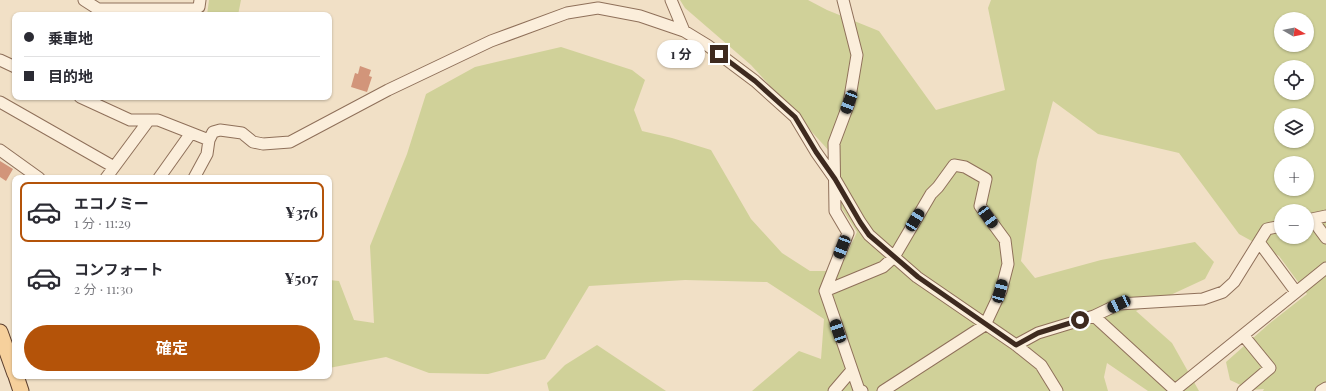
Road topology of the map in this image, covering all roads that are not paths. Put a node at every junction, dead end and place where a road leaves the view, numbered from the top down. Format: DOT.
graph roads {
  1 [pos="84,0"];
  2 [pos="200,0"];
  3 [pos="670,0"];
  4 [pos="843,0"];
  5 [pos="684,31"];
  6 [pos="0,60"];
  7 [pos="12,66"];
  8 [pos="87,100"];
  9 [pos="0,102"];
  10 [pos="150,120"];
  11 [pos="192,133"];
  12 [pos="209,140"];
  13 [pos="0,150"];
  14 [pos="114,167"];
  15 [pos="35,175"];
  16 [pos="108,175"];
  17 [pos="160,175"];
  18 [pos="196,175"];
  19 [pos="835,179"];
  20 [pos="1326,216"];
  21 [pos="1314,219"];
  22 [pos="1314,224"];
  23 [pos="1274,228"];
  24 [pos="1326,238"];
  25 [pos="1259,242"];
  26 [pos="894,257"];
  27 [pos="1326,268"];
  28 [pos="825,291"];
  29 [pos="1296,292"];
  30 [pos="1094,316"];
  31 [pos="985,325"];
  32 [pos="0,332"];
  33 [pos="1243,334"];
  34 [pos="10,345"];
  35 [pos="1016,345"];
  36 [pos="12,357"];
  37 [pos="852,370"];
  38 [pos="16,379"];
  39 [pos="1326,388"];
  40 [pos="1176,390"];
  41 [pos="21,391"];
  42 [pos="834,391"];
  43 [pos="862,391"];
  44 [pos="883,391"];
  45 [pos="1057,391"];
  46 [pos="1243,391"];
  47 [pos="1320,391"];
  1 -- 2 [label="street"];
  3 -- 5 [label="street"];
  4 -- 19 [label="street"];
  5 -- 12 [label="street"];
  5 -- 19 [label="street"];
  6 -- 7 [label="street"];
  8 -- 10 [label="street"];
  9 -- 14 [label="street"];
  10 -- 11 [label="street"];
  10 -- 14 [label="street"];
  11 -- 12 [label="street"];
  11 -- 17 [label="street"];
  12 -- 18 [label="street"];
  13 -- 15 [label="street"];
  14 -- 16 [label="street"];
  19 -- 26 [label="street"];
  19 -- 28 [label="street"];
  20 -- 21 [label="street"];
  22 -- 24 [label="street"];
  23 -- 25 [label="street"];
  25 -- 29 [label="street"];
  25 -- 30 [label="street"];
  26 -- 28 [label="street"];
  26 -- 31 [label="street"];
  26 -- 31 [label="street"];
  27 -- 29 [label="street"];
  28 -- 37 [label="street"];
  29 -- 33 [label="street"];
  30 -- 35 [label="street"];
  30 -- 40 [label="street"];
  31 -- 35 [label="street"];
  31 -- 44 [label="street"];
  32 -- 34 [label="main road"];
  33 -- 40 [label="street"];
  33 -- 46 [label="street"];
  34 -- 36 [label="main road"];
  35 -- 45 [label="street"];
  37 -- 42 [label="street"];
  37 -- 43 [label="street"];
  38 -- 41 [label="main road"];
  39 -- 47 [label="street"];
}
